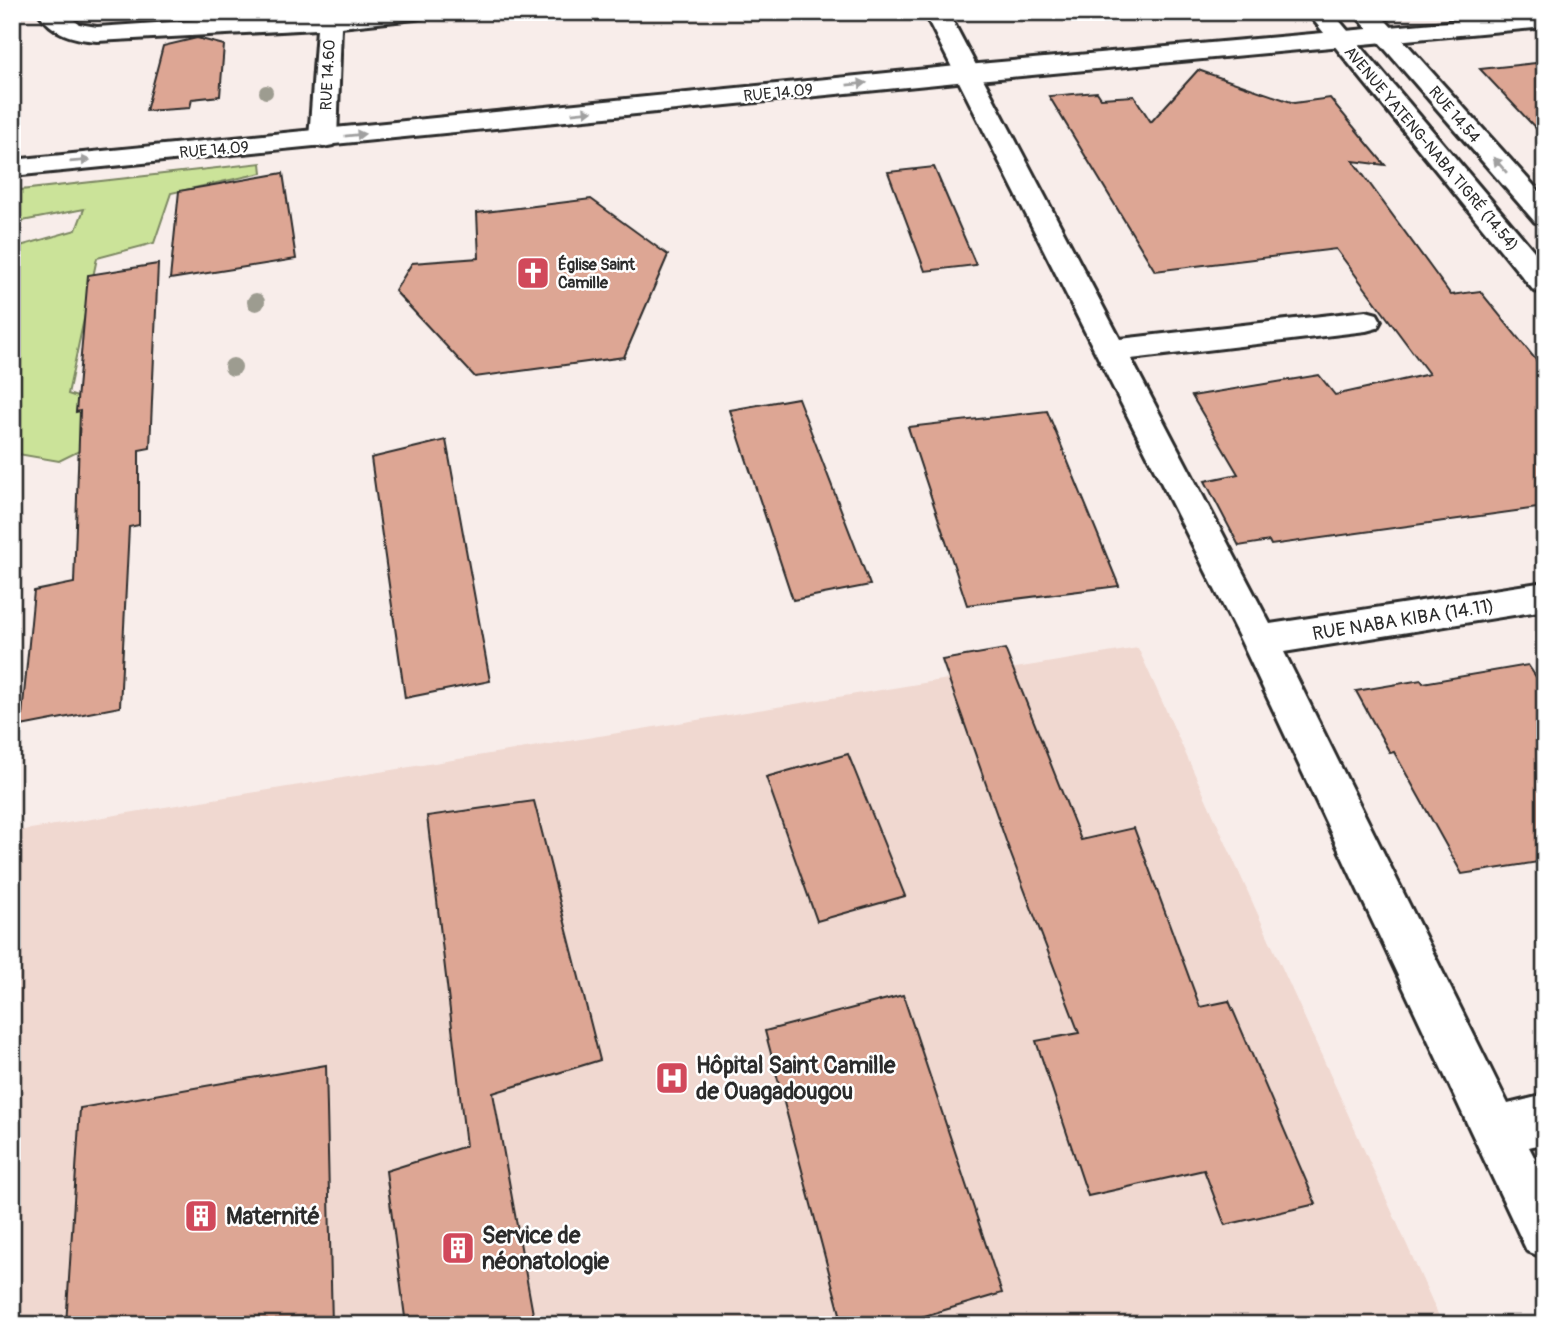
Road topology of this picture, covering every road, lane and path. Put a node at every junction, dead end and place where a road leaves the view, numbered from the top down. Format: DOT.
graph roads {
  1 [pos="50,12"];
  2 [pos="415,12"];
  3 [pos="936,12"];
  4 [pos="1360,12"];
  5 [pos="1365,12"];
  6 [pos="1321,14"];
  7 [pos="330,17"];
  8 [pos="1545,20"];
  9 [pos="1385,35"];
  10 [pos="1340,38"];
  11 [pos="961,62"];
  12 [pos="324,126"];
  13 [pos="146,130"];
  14 [pos="12,168"];
  15 [pos="1545,216"];
  16 [pos="1545,284"];
  17 [pos="1366,321"];
  18 [pos="1110,351"];
  19 [pos="1545,596"];
  20 [pos="1260,641"];
  21 [pos="1545,1119"];
  22 [pos="1495,1132"];
  23 [pos="1545,1233"];
  1 -- 7 [label="street"];
  2 -- 7 [label="street"];
  3 -- 11 [label="street"];
  4 -- 6 [label="street, RUE 14.09"];
  5 -- 9 [label="street, RUE 14.54"];
  6 -- 10 [label="street, AVENUE YATENG-NABA TIGRÉ (14.54)"];
  6 -- 11 [label="street, RUE 14.09"];
  7 -- 12 [label="street, RUE 14.60"];
  8 -- 9 [label="street, RUE 14.09"];
  9 -- 10 [label="street, RUE 14.09"];
  15 -- 9 [label="street, RUE 14.54, one-way"];
  10 -- 11 [label="street, RUE 14.09"];
  10 -- 16 [label="street, AVENUE YATENG-NABA TIGRÉ (14.54)"];
  11 -- 12 [label="street, RUE 14.09"];
  11 -- 18 [label="street"];
  12 -- 13 [label="street, RUE 14.09"];
  14 -- 12 [label="street, RUE 14.09, one-way"];
  17 -- 18 [label="street"];
  18 -- 20 [label="street"];
  19 -- 20 [label="street, RUE NABA KIBA (14.11)"];
  20 -- 22 [label="street"];
  21 -- 22 [label="street"];
  22 -- 23 [label="street"];
}
